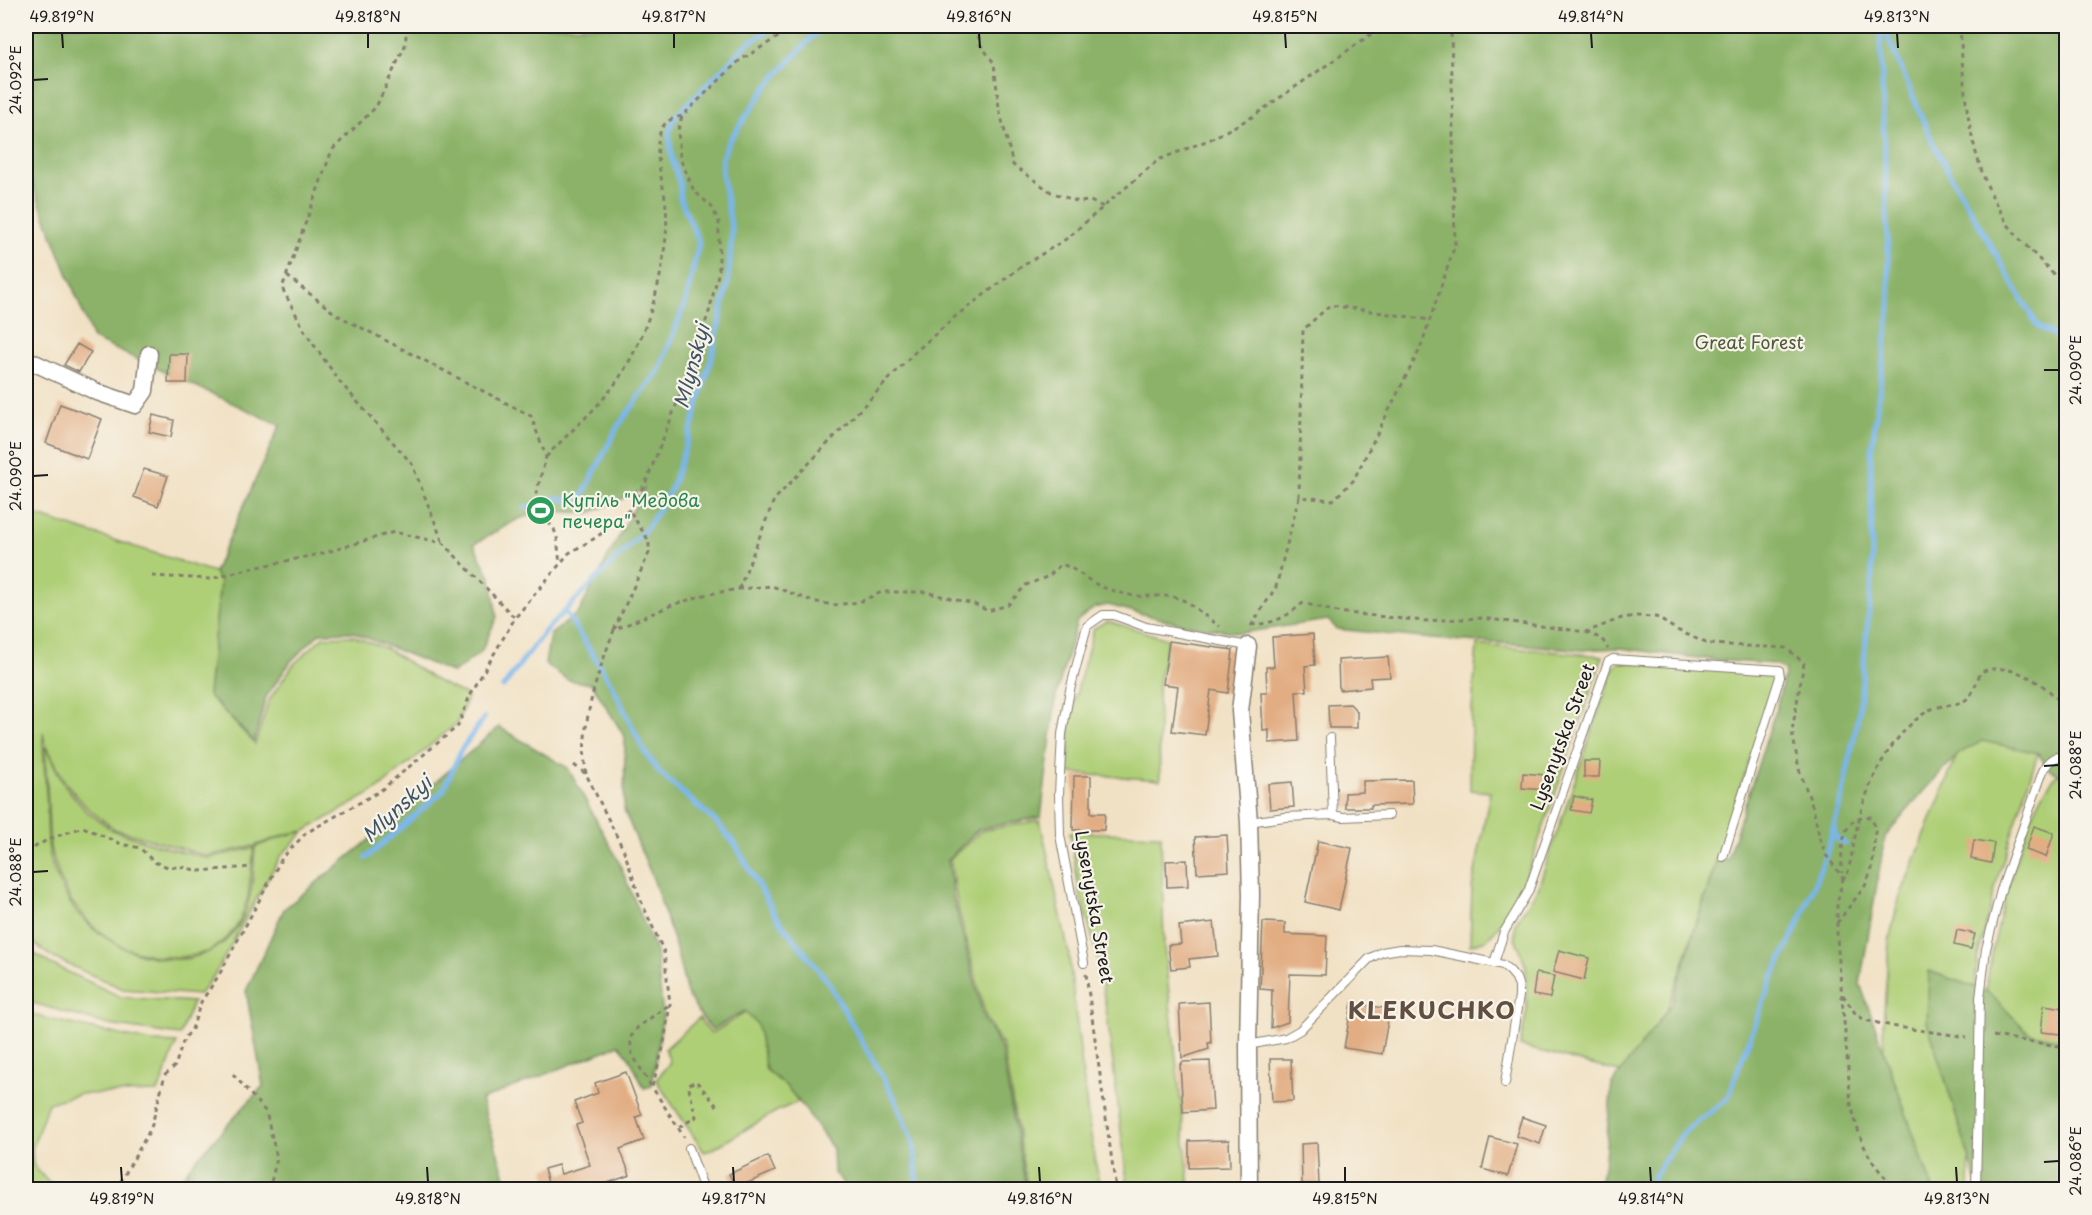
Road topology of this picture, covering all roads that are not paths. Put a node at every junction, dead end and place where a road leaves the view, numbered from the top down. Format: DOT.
graph roads {
  1 [pos="149,354"];
  2 [pos="26,360"];
  3 [pos="1248,646"];
  4 [pos="1330,738"];
  5 [pos="2067,757"];
  6 [pos="1333,815"];
  7 [pos="1389,815"];
  8 [pos="1250,822"];
  9 [pos="1723,857"];
  10 [pos="1084,963"];
  11 [pos="1494,963"];
  12 [pos="1248,1045"];
  13 [pos="1505,1083"];
  14 [pos="689,1148"];
  15 [pos="704,1190"];
  16 [pos="1250,1190"];
  17 [pos="1976,1190"];
  1 -- 2 [label="street"];
  3 -- 8 [label="street"];
  3 -- 10 [label="lane, Lysenytska Street"];
  4 -- 6 [label="lane"];
  5 -- 17 [label="lane"];
  6 -- 7 [label="lane"];
  6 -- 8 [label="lane"];
  8 -- 12 [label="street"];
  9 -- 11 [label="lane, Lysenytska Street"];
  11 -- 12 [label="lane"];
  11 -- 13 [label="lane"];
  12 -- 16 [label="street"];
  14 -- 15 [label="lane"];
}
